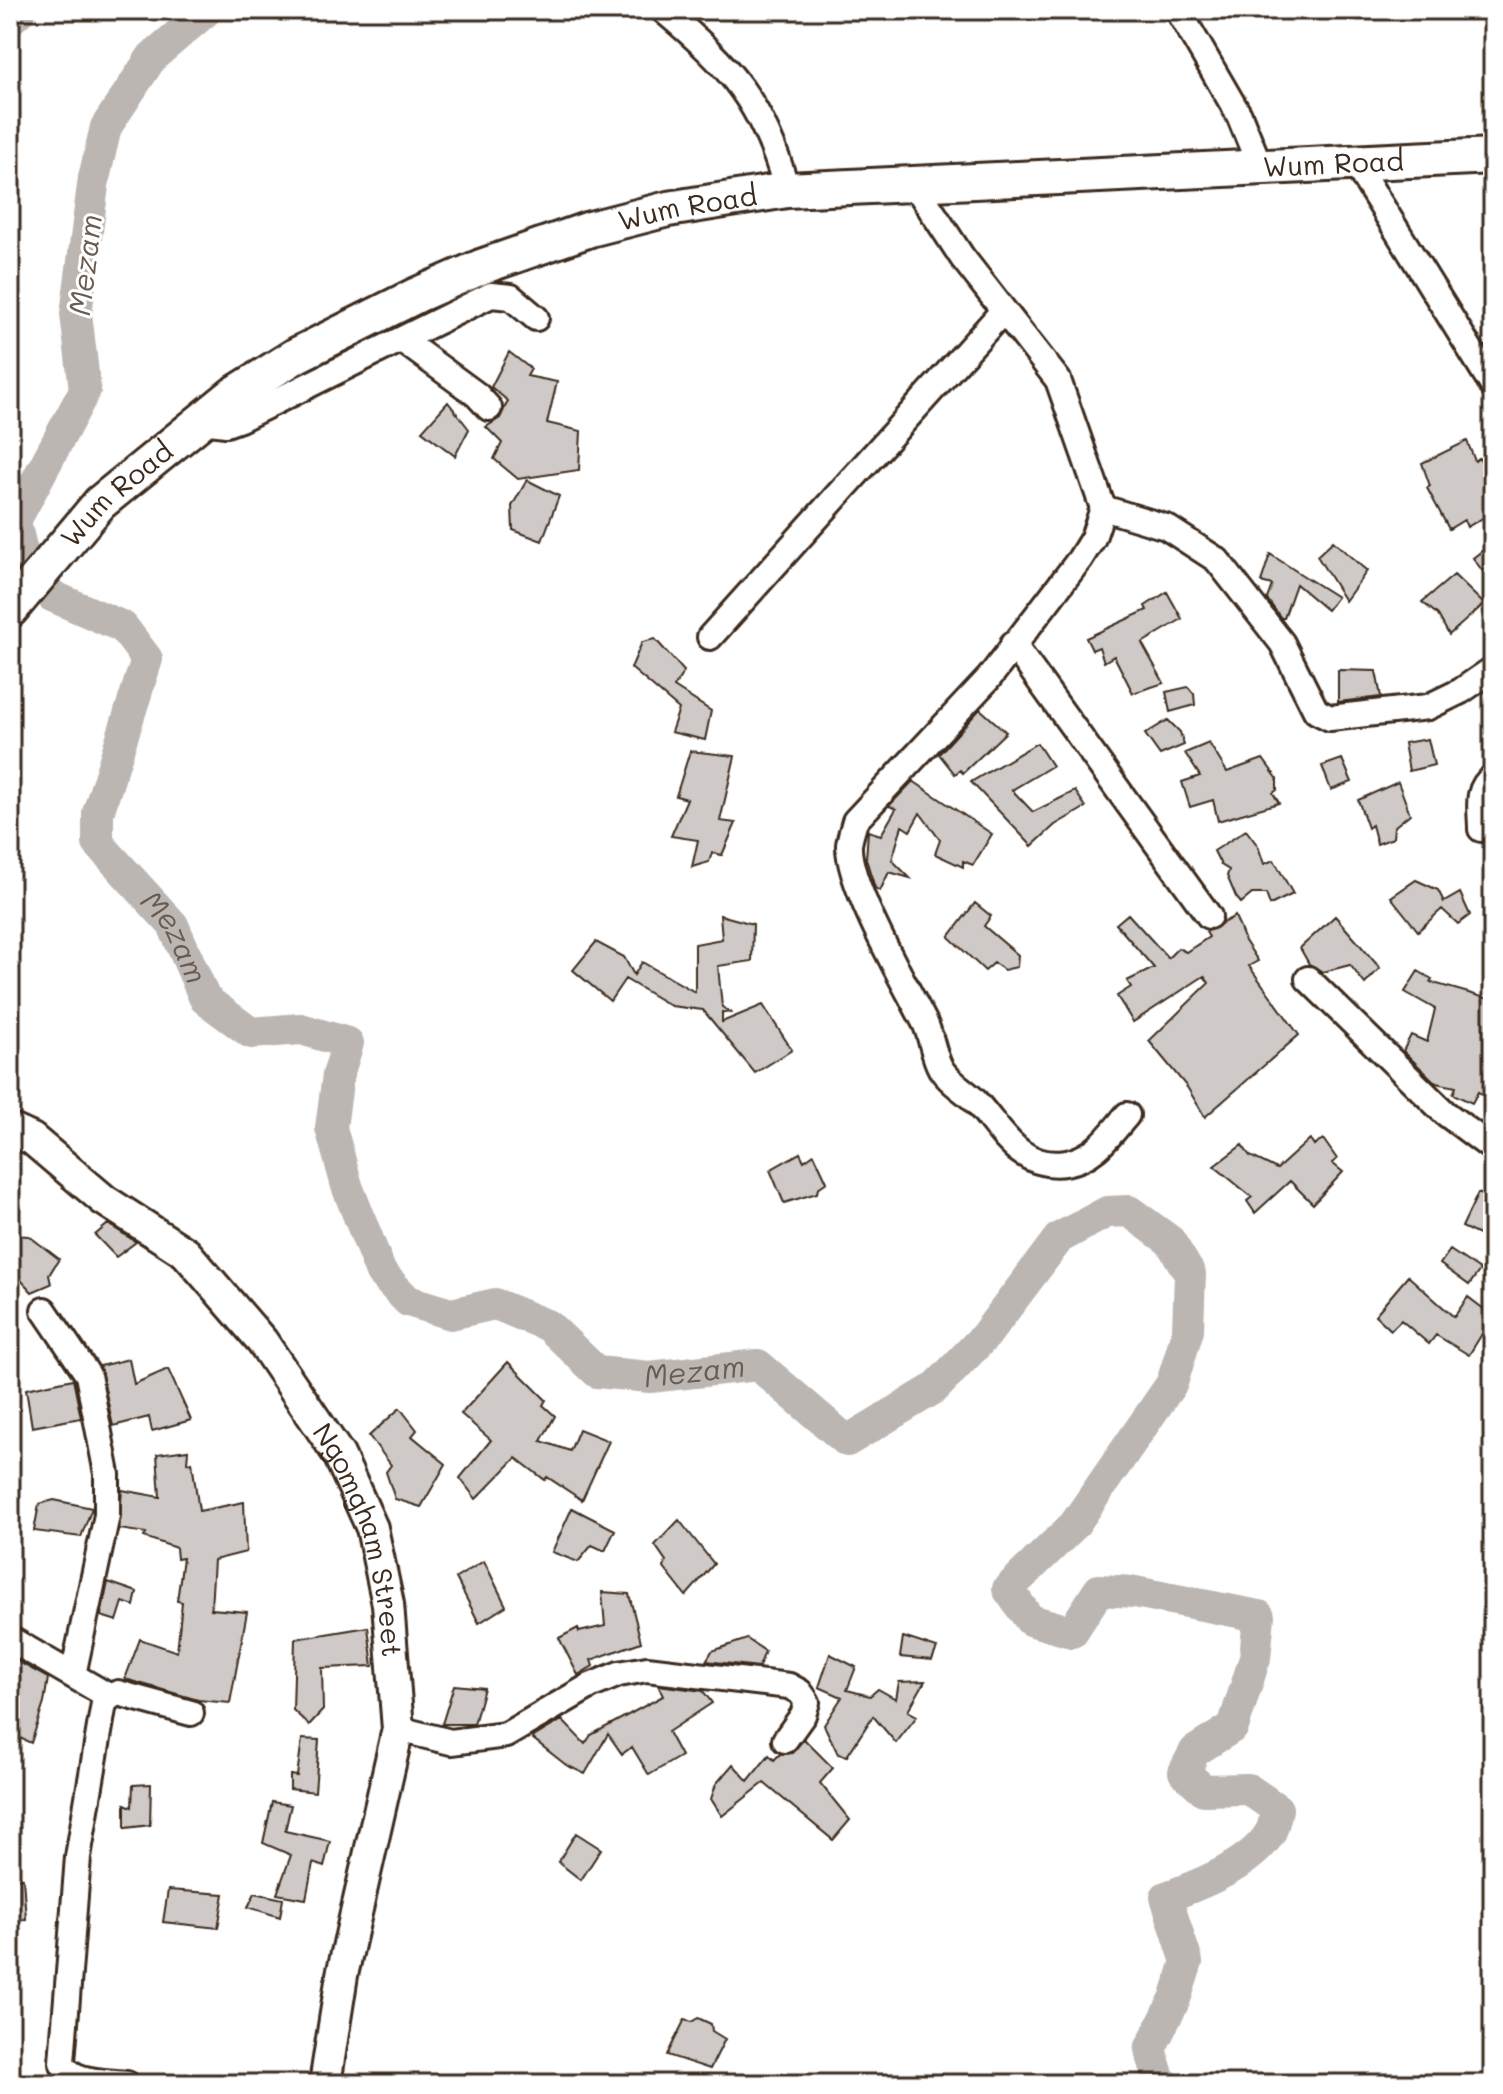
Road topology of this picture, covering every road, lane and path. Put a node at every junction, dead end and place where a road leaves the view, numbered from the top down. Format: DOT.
graph roads {
  1 [pos="663,10"];
  2 [pos="1178,10"];
  3 [pos="1493,156"];
  4 [pos="1355,163"];
  5 [pos="1261,169"];
  6 [pos="913,182"];
  7 [pos="787,190"];
  8 [pos="1003,311"];
  9 [pos="536,318"];
  10 [pos="402,340"];
  11 [pos="1493,386"];
  12 [pos="489,408"];
  13 [pos="201,421"];
  14 [pos="1103,508"];
  15 [pos="10,610"];
  16 [pos="710,637"];
  17 [pos="1013,644"];
  18 [pos="1493,669"];
  19 [pos="1493,777"];
  20 [pos="1481,829"];
  21 [pos="1209,916"];
  22 [pos="1308,979"];
  23 [pos="1127,1115"];
  24 [pos="10,1129"];
  25 [pos="1493,1149"];
  26 [pos="44,1310"];
  27 [pos="10,1639"];
  28 [pos="73,1675"];
  29 [pos="110,1697"];
  30 [pos="191,1713"];
  31 [pos="398,1729"];
  32 [pos="785,1740"];
  33 [pos="127,2084"];
  34 [pos="325,2084"];
  1 -- 7 [label="street"];
  2 -- 5 [label="street"];
  3 -- 4 [label="highway, Wum Road"];
  4 -- 5 [label="highway, Wum Road"];
  4 -- 11 [label="street"];
  5 -- 6 [label="highway, Wum Road"];
  6 -- 7 [label="highway, Wum Road"];
  6 -- 8 [label="street"];
  7 -- 13 [label="highway, Wum Road"];
  8 -- 14 [label="street"];
  8 -- 16 [label="street"];
  9 -- 10 [label="street"];
  10 -- 12 [label="street"];
  10 -- 13 [label="street"];
  13 -- 15 [label="highway, Wum Road"];
  14 -- 17 [label="street"];
  14 -- 18 [label="street"];
  17 -- 21 [label="street"];
  17 -- 23 [label="street"];
  19 -- 20 [label="street"];
  22 -- 25 [label="street"];
  24 -- 31 [label="main road, Ngomgham Street"];
  26 -- 28 [label="street"];
  27 -- 28 [label="street"];
  28 -- 29 [label="street"];
  29 -- 30 [label="street"];
  29 -- 33 [label="street"];
  31 -- 32 [label="street"];
  31 -- 34 [label="main road, Ngomgham Street"];
}
